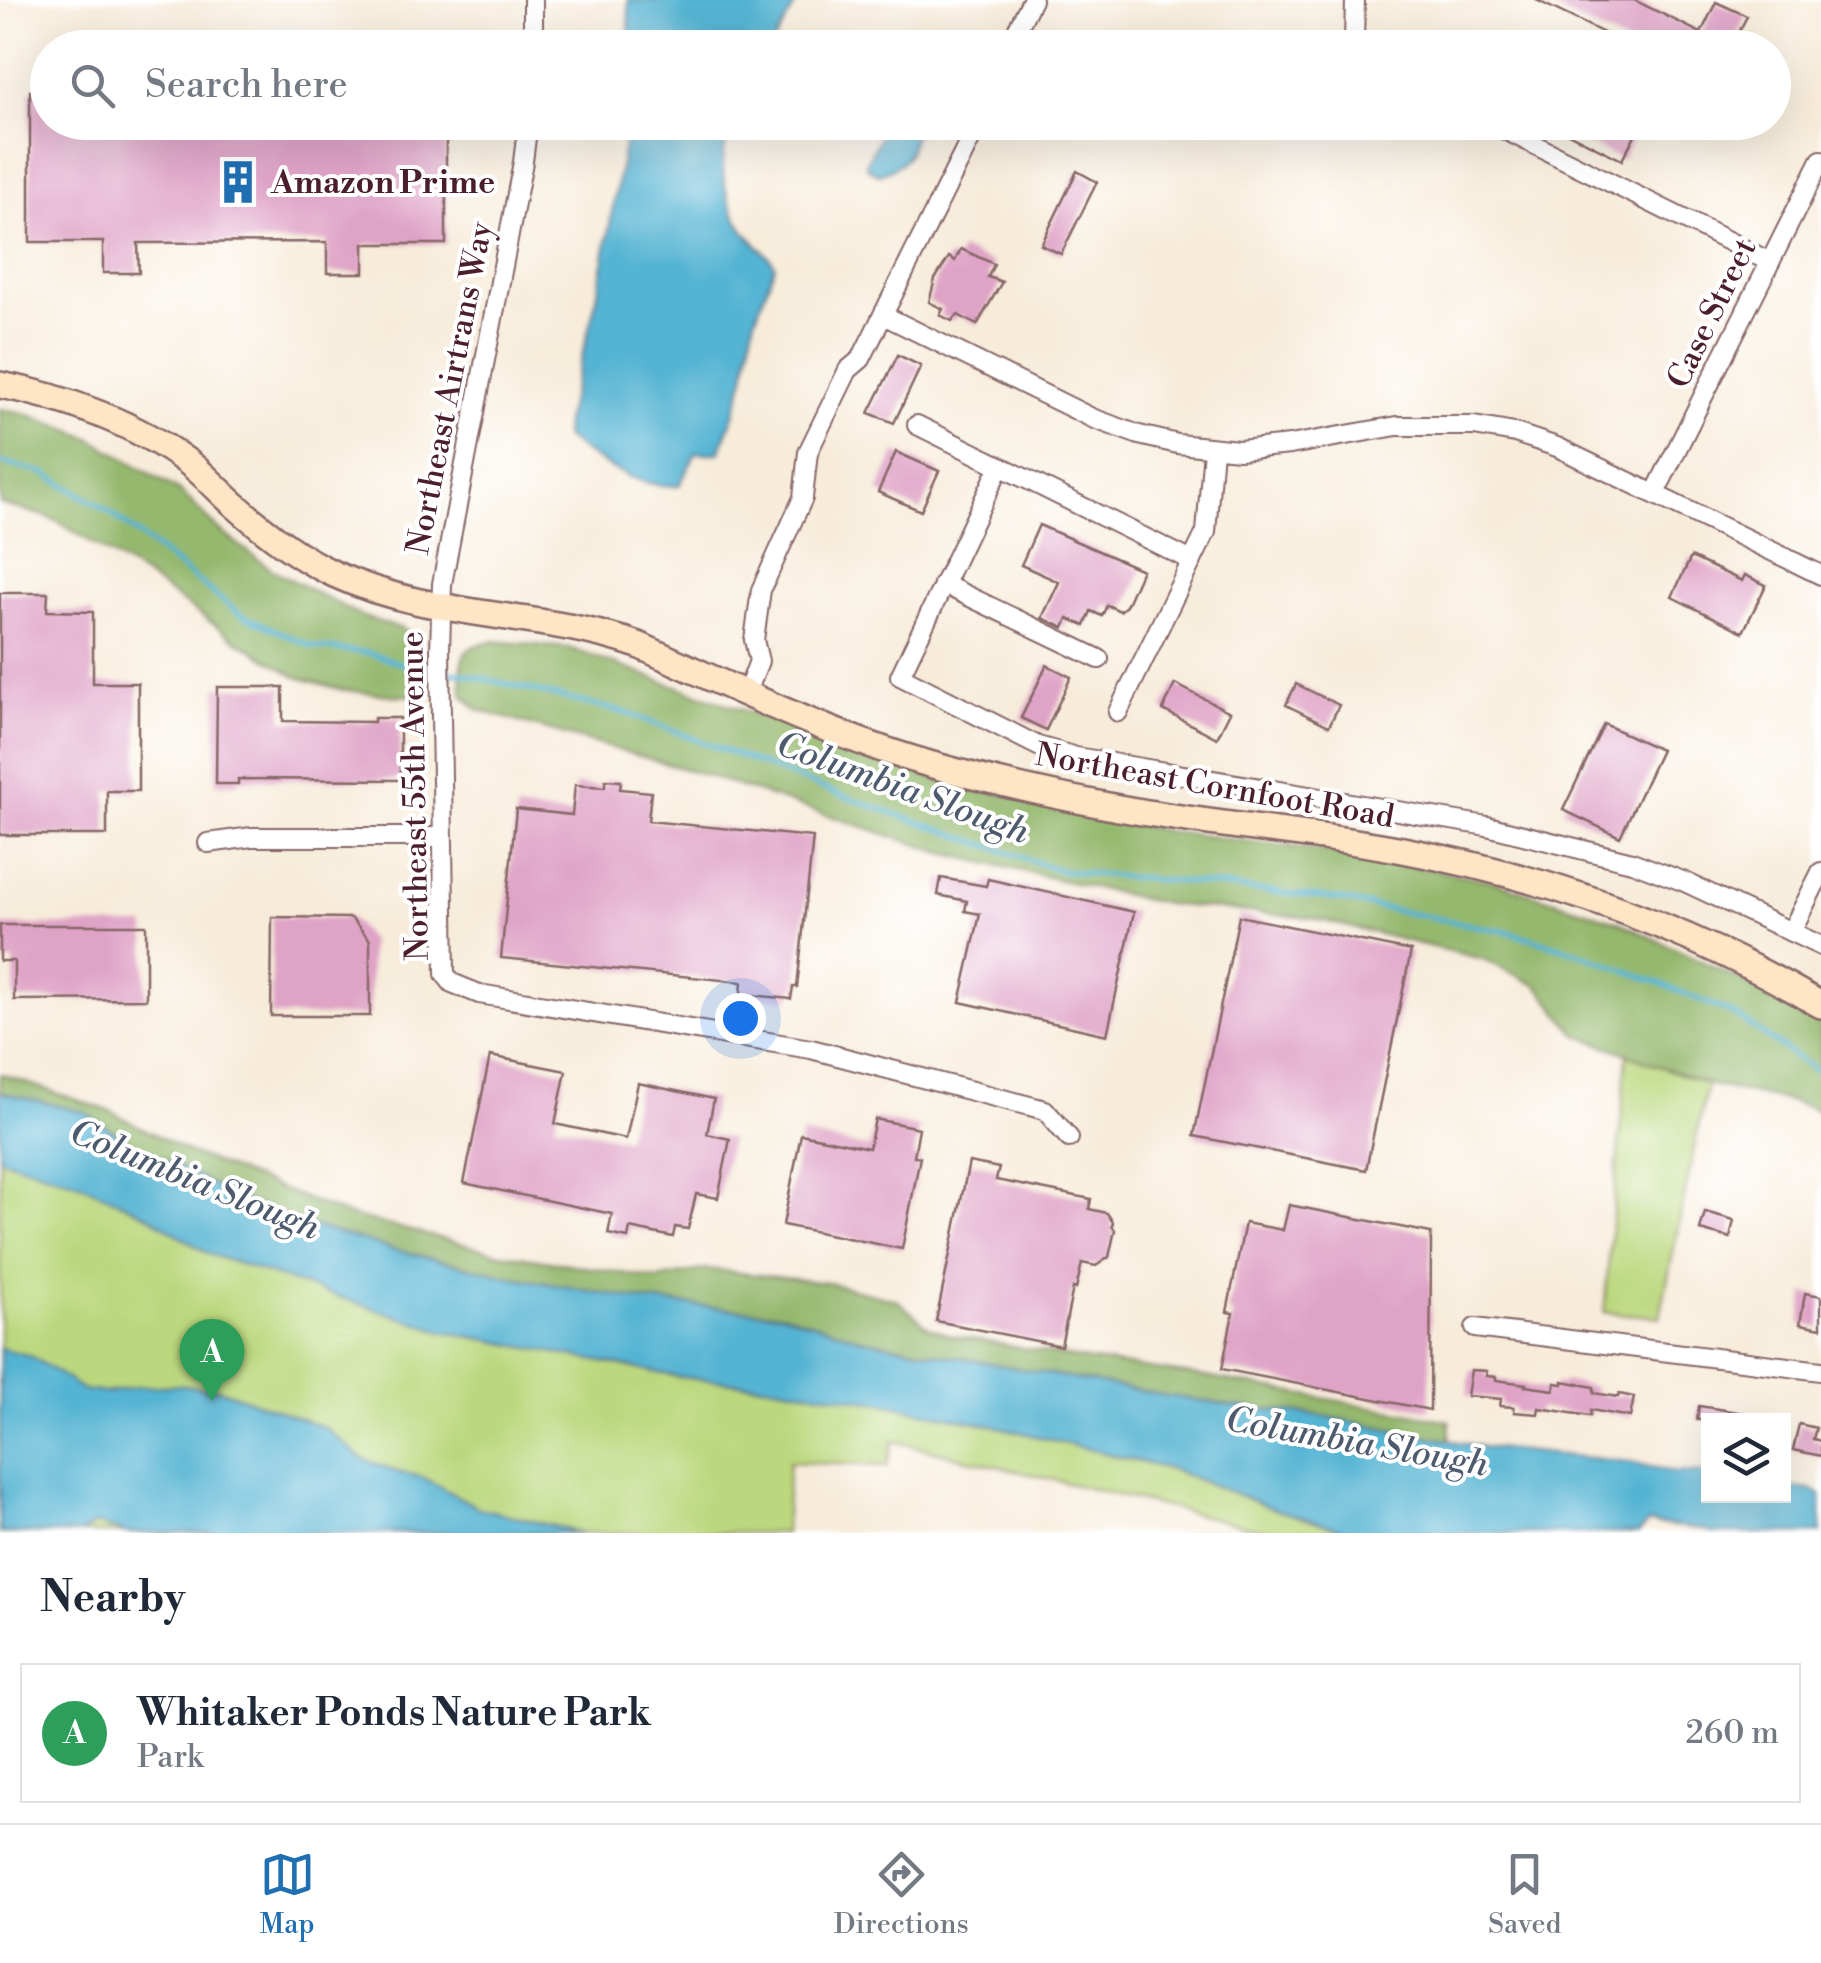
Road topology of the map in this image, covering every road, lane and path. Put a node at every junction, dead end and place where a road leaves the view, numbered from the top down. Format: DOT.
graph roads {
  1 [pos="533,0"];
  2 [pos="1032,0"];
  3 [pos="1355,0"];
  4 [pos="533,30"];
  5 [pos="1017,30"];
  6 [pos="1354,30"];
  7 [pos="525,140"];
  8 [pos="969,140"];
  9 [pos="1525,140"];
  10 [pos="1821,160"];
  11 [pos="1770,262"];
  12 [pos="883,315"];
  13 [pos="0,386"];
  14 [pos="917,425"];
  15 [pos="1213,449"];
  16 [pos="1000,466"];
  17 [pos="1655,493"];
  18 [pos="1192,561"];
  19 [pos="1821,576"];
  20 [pos="942,584"];
  21 [pos="441,607"];
  22 [pos="1099,659"];
  23 [pos="746,694"];
  24 [pos="1118,712"];
  25 [pos="442,837"];
  26 [pos="208,843"];
  27 [pos="1821,872"];
  28 [pos="1791,932"];
  29 [pos="1821,946"];
  30 [pos="1821,1005"];
  31 [pos="1069,1138"];
  32 [pos="1475,1328"];
  33 [pos="1821,1371"];
  1 -- 4 [label="street"];
  2 -- 5 [label="street"];
  3 -- 6 [label="street"];
  7 -- 21 [label="street, Northeast Airtrans Way"];
  8 -- 12 [label="street"];
  9 -- 11 [label="street"];
  10 -- 11 [label="street, Case Street"];
  11 -- 17 [label="street, Case Street"];
  12 -- 15 [label="street"];
  12 -- 23 [label="street"];
  13 -- 21 [label="street, Northeast Cornfoot Road"];
  14 -- 16 [label="street"];
  15 -- 17 [label="street"];
  15 -- 18 [label="street"];
  16 -- 18 [label="street"];
  16 -- 20 [label="street"];
  17 -- 19 [label="street"];
  18 -- 24 [label="street"];
  20 -- 22 [label="street"];
  20 -- 28 [label="street"];
  21 -- 23 [label="street, Northeast Cornfoot Road"];
  21 -- 25 [label="street, Northeast 55th Avenue"];
  23 -- 30 [label="street, Northeast Cornfoot Road"];
  25 -- 26 [label="street"];
  25 -- 31 [label="street, Northeast 55th Avenue"];
  27 -- 28 [label="street"];
  28 -- 29 [label="street"];
  32 -- 33 [label="street"];
}
